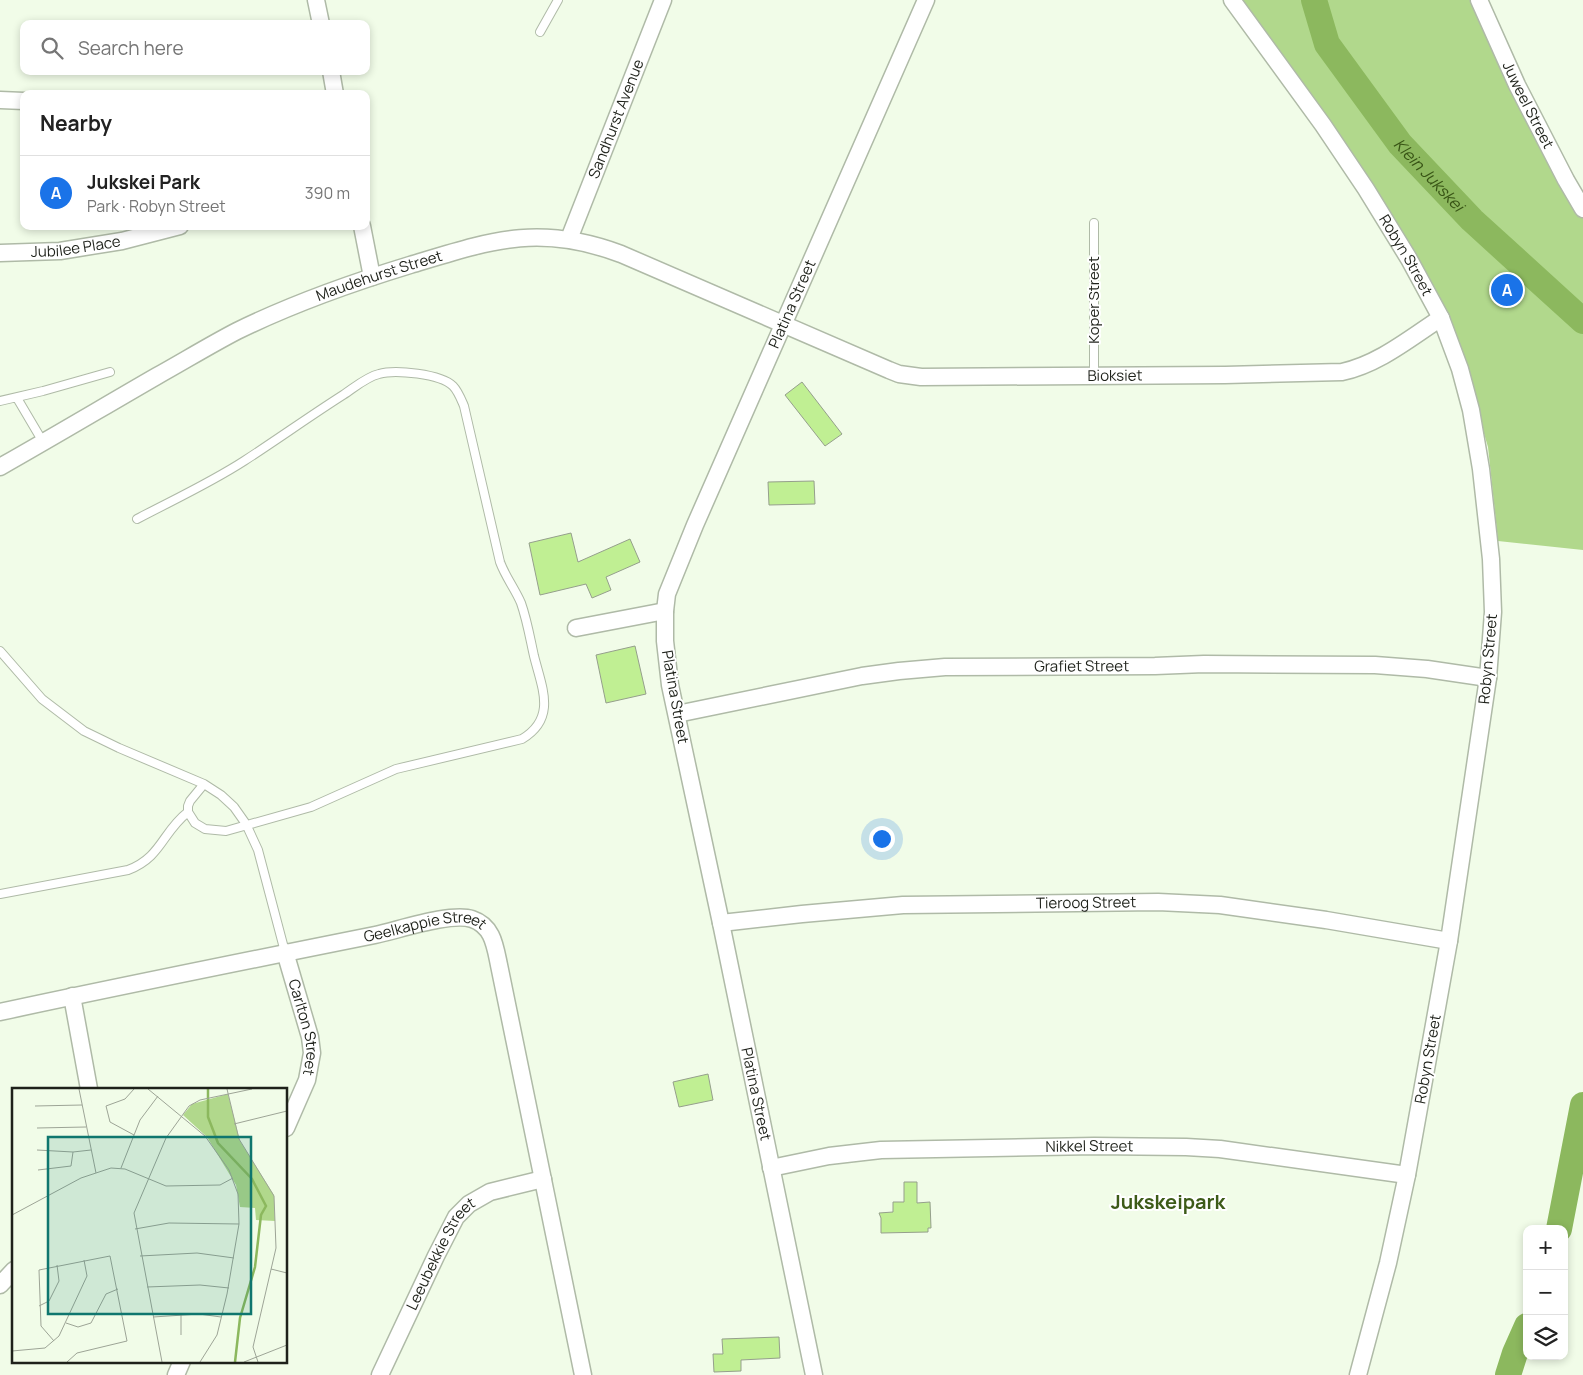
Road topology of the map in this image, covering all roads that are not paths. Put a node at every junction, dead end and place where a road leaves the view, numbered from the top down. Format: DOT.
graph roads {
  1 [pos="316,0"];
  2 [pos="558,0"];
  3 [pos="664,0"];
  4 [pos="926,0"];
  5 [pos="1232,0"];
  6 [pos="1479,0"];
  7 [pos="320,20"];
  8 [pos="540,32"];
  9 [pos="332,75"];
  10 [pos="334,90"];
  11 [pos="0,100"];
  12 [pos="20,101"];
  13 [pos="1583,209"];
  14 [pos="1094,223"];
  15 [pos="165,230"];
  16 [pos="363,230"];
  17 [pos="568,239"];
  18 [pos="0,253"];
  19 [pos="372,277"];
  20 [pos="1440,318"];
  21 [pos="783,324"];
  22 [pos="110,372"];
  23 [pos="1094,376"];
  24 [pos="17,398"];
  25 [pos="0,401"];
  26 [pos="43,442"];
  27 [pos="0,467"];
  28 [pos="137,519"];
  29 [pos="665,611"];
  30 [pos="576,628"];
  31 [pos="0,651"];
  32 [pos="1488,678"];
  33 [pos="677,714"];
  34 [pos="204,784"];
  35 [pos="188,812"];
  36 [pos="246,824"];
  37 [pos="0,894"];
  38 [pos="721,923"];
  39 [pos="1449,941"];
  40 [pos="285,952"];
  41 [pos="72,996"];
  42 [pos="0,1012"];
  43 [pos="90,1088"];
  44 [pos="288,1123"];
  45 [pos="771,1168"];
  46 [pos="1407,1175"];
  47 [pos="543,1179"];
  48 [pos="12,1272"];
  49 [pos="0,1285"];
  50 [pos="182,1362"];
  51 [pos="176,1375"];
  52 [pos="380,1375"];
  53 [pos="583,1375"];
  54 [pos="814,1375"];
  55 [pos="1358,1375"];
  1 -- 7 [label="street"];
  2 -- 8 [label="lane"];
  3 -- 17 [label="street, Sandhurst Avenue"];
  4 -- 21 [label="street, Platina Street"];
  5 -- 20 [label="street, Robyn Street"];
  6 -- 13 [label="street, Juweel Street"];
  9 -- 10 [label="street"];
  11 -- 12 [label="street"];
  14 -- 23 [label="lane, Koper Street"];
  15 -- 18 [label="street, Jubilee Place"];
  16 -- 19 [label="street"];
  17 -- 19 [label="street, Maudehurst Street"];
  17 -- 21 [label="street, Maudehurst Street"];
  19 -- 26 [label="street, Maudehurst Street"];
  20 -- 23 [label="street, Bioksiet"];
  20 -- 32 [label="street, Robyn Street"];
  21 -- 23 [label="street, Bioksiet"];
  21 -- 29 [label="street, Platina Street"];
  22 -- 24 [label="lane"];
  24 -- 25 [label="lane"];
  24 -- 26 [label="lane"];
  26 -- 27 [label="street, Maudehurst Street"];
  28 -- 36 [label="lane"];
  29 -- 30 [label="street"];
  29 -- 33 [label="street, Platina Street"];
  31 -- 34 [label="lane"];
  32 -- 33 [label="street, Grafiet Street"];
  32 -- 39 [label="street, Robyn Street"];
  33 -- 38 [label="street, Platina Street"];
  34 -- 35 [label="lane"];
  34 -- 36 [label="lane"];
  35 -- 36 [label="lane"];
  35 -- 37 [label="lane"];
  36 -- 40 [label="lane"];
  38 -- 39 [label="street, Tieroog Street"];
  38 -- 45 [label="street, Platina Street"];
  39 -- 46 [label="street, Robyn Street"];
  40 -- 41 [label="street, Geelkappie Street"];
  40 -- 44 [label="street, Carlton Street"];
  40 -- 47 [label="street, Geelkappie Street"];
  41 -- 42 [label="street, Geelkappie Street"];
  41 -- 43 [label="street"];
  45 -- 46 [label="street, Nikkel Street"];
  45 -- 54 [label="street, Platina Street"];
  46 -- 55 [label="street, Robyn Street"];
  47 -- 52 [label="street, Leeubekkie Street"];
  47 -- 53 [label="street, Geelkappie Street"];
  48 -- 49 [label="street"];
  50 -- 51 [label="street"];
}
